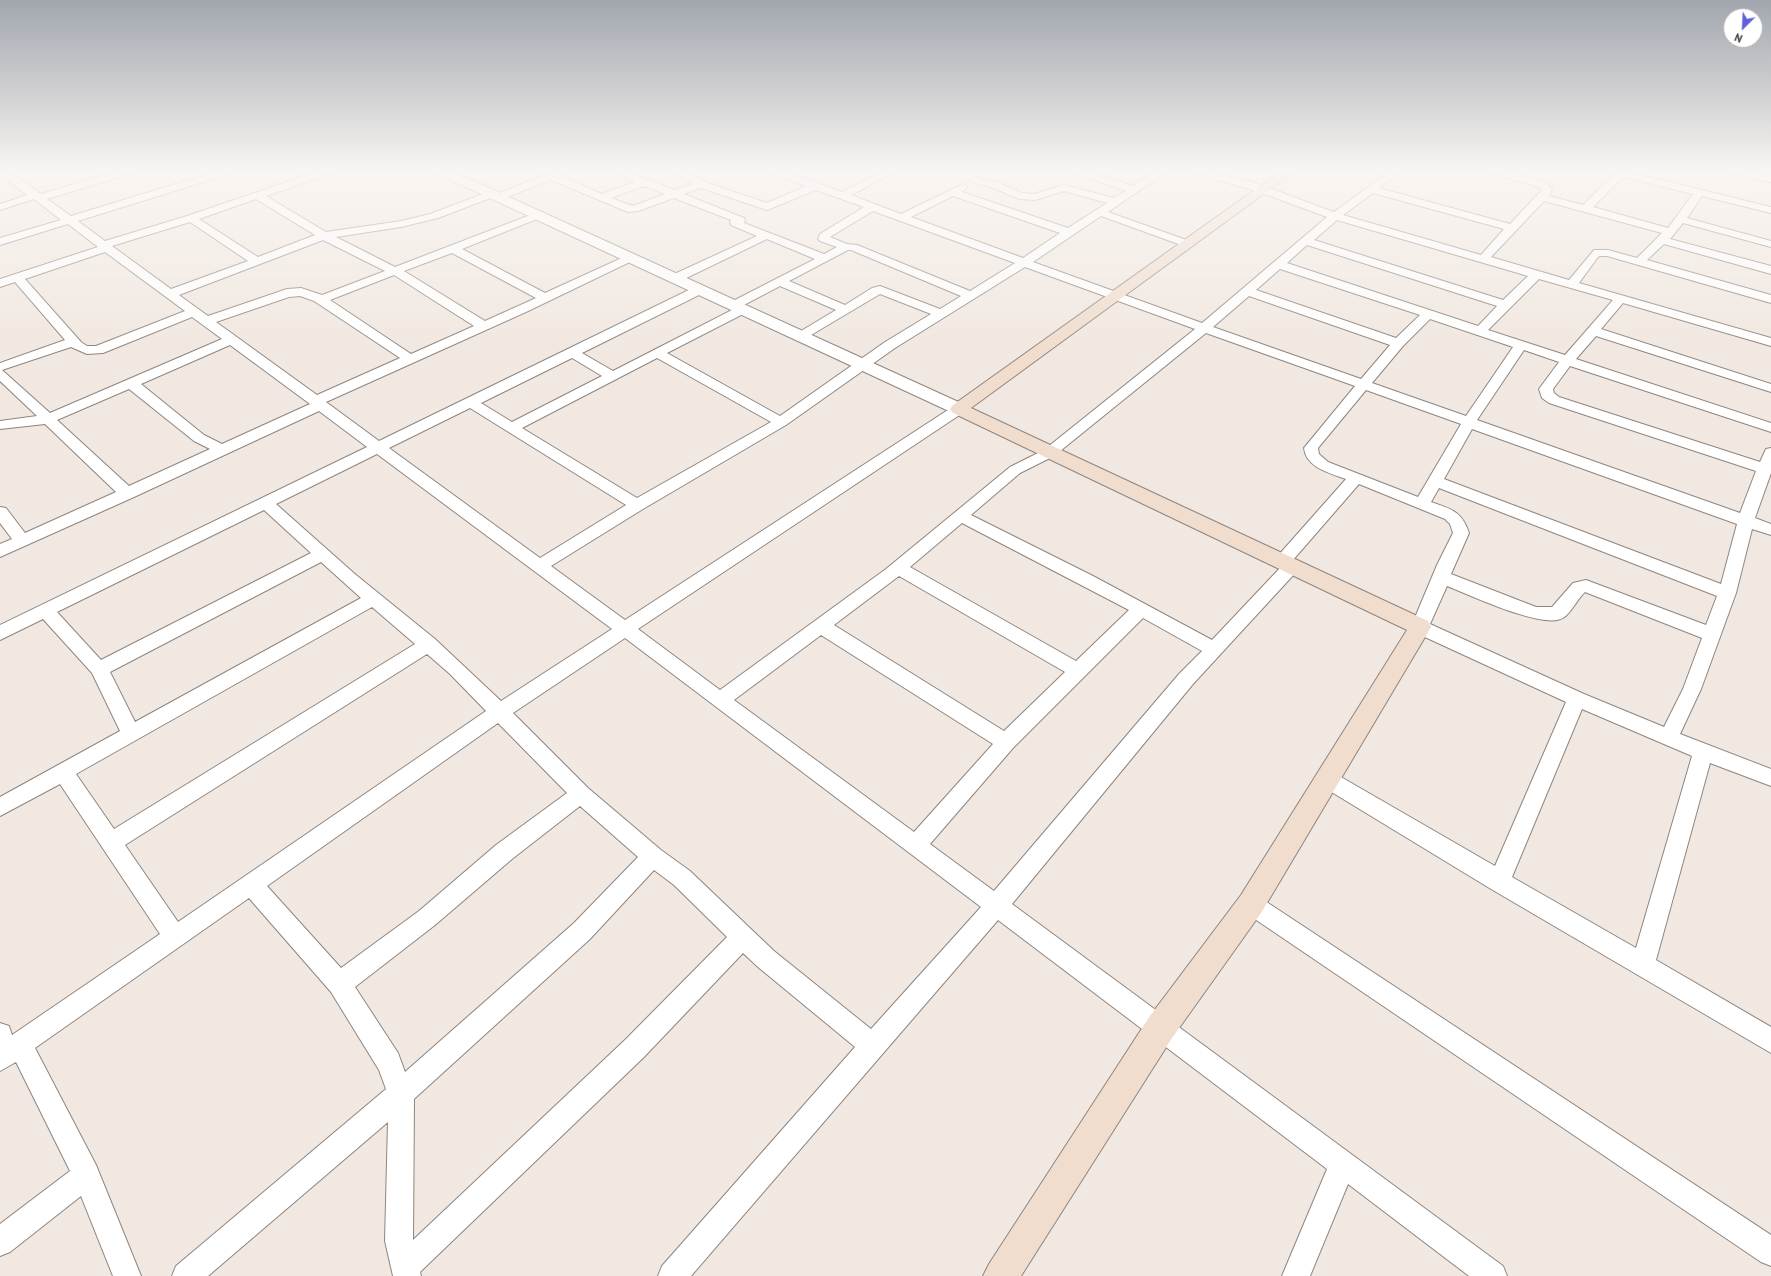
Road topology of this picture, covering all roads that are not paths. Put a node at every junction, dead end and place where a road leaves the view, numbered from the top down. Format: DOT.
graph roads {
  1 [pos="36,231"];
  2 [pos="84,231"];
  3 [pos="154,231"];
  4 [pos="210,231"];
  5 [pos="315,231"];
  6 [pos="359,231"];
  7 [pos="497,231"];
  8 [pos="571,231"];
  9 [pos="752,231"];
  10 [pos="833,231"];
  11 [pos="935,231"];
  12 [pos="1064,231"];
  13 [pos="1151,231"];
  14 [pos="1207,231"];
  15 [pos="1318,231"];
  16 [pos="1385,231"];
  17 [pos="1509,231"];
  18 [pos="1650,231"];
  19 [pos="1670,231"];
  20 [pos="1722,231"];
  21 [pos="1068,232"];
  22 [pos="324,236"];
  23 [pos="765,236"];
  24 [pos="1666,236"];
  25 [pos="1305,241"];
  26 [pos="0,242"];
  27 [pos="1188,244"];
  28 [pos="1771,244"];
  29 [pos="106,247"];
  30 [pos="846,247"];
  31 [pos="452,248"];
  32 [pos="630,258"];
  33 [pos="824,258"];
  34 [pos="1484,259"];
  35 [pos="256,261"];
  36 [pos="1639,262"];
  37 [pos="1024,263"];
  38 [pos="1278,264"];
  39 [pos="393,270"];
  40 [pos="1771,270"];
  41 [pos="1537,274"];
  42 [pos="18,278"];
  43 [pos="674,279"];
  44 [pos="780,282"];
  45 [pos="0,283"];
  46 [pos="1572,284"];
  47 [pos="699,290"];
  48 [pos="1247,291"];
  49 [pos="170,294"];
  50 [pos="970,296"];
  51 [pos="1115,296"];
  52 [pos="545,298"];
  53 [pos="1621,298"];
  54 [pos="1771,298"];
  55 [pos="320,300"];
  56 [pos="1505,305"];
  57 [pos="737,308"];
  58 [pos="845,310"];
  59 [pos="942,314"];
  60 [pos="1429,314"];
  61 [pos="200,316"];
  62 [pos="484,326"];
  63 [pos="1204,328"];
  64 [pos="1480,331"];
  65 [pos="1594,331"];
  66 [pos="801,337"];
  67 [pos="232,340"];
  68 [pos="73,342"];
  69 [pos="1771,342"];
  70 [pos="1398,343"];
  71 [pos="1520,346"];
  72 [pos="572,352"];
  73 [pos="657,353"];
  74 [pos="410,359"];
  75 [pos="1566,361"];
  76 [pos="863,366"];
  77 [pos="0,367"];
  78 [pos="0,374"];
  79 [pos="612,376"];
  80 [pos="132,384"];
  81 [pos="1364,385"];
  82 [pos="1771,388"];
  83 [pos="470,402"];
  84 [pos="318,403"];
  85 [pos="958,409"];
  86 [pos="47,419"];
  87 [pos="781,422"];
  88 [pos="1469,422"];
  89 [pos="0,425"];
  90 [pos="511,428"];
  91 [pos="1771,428"];
  92 [pos="378,447"];
  93 [pos="221,449"];
  94 [pos="1771,452"];
  95 [pos="1049,453"];
  96 [pos="1765,469"];
  97 [pos="1355,479"];
  98 [pos="1436,481"];
  99 [pos="128,494"];
  100 [pos="265,503"];
  101 [pos="1422,504"];
  102 [pos="637,506"];
  103 [pos="0,512"];
  104 [pos="961,516"];
  105 [pos="1746,520"];
  106 [pos="1771,530"];
  107 [pos="22,541"];
  108 [pos="0,551"];
  109 [pos="323,554"];
  110 [pos="1287,564"];
  111 [pos="539,566"];
  112 [pos="898,568"];
  113 [pos="1441,577"];
  114 [pos="1727,593"];
  115 [pos="374,598"];
  116 [pos="1141,609"];
  117 [pos="46,611"];
  118 [pos="821,626"];
  119 [pos="1420,628"];
  120 [pos="625,629"];
  121 [pos="0,633"];
  122 [pos="1711,634"];
  123 [pos="429,644"];
  124 [pos="1214,649"];
  125 [pos="99,669"];
  126 [pos="1078,671"];
  127 [pos="720,700"];
  128 [pos="1577,700"];
  129 [pos="498,712"];
  130 [pos="131,734"];
  131 [pos="1669,737"];
  132 [pos="1006,742"];
  133 [pos="1703,752"];
  134 [pos="63,772"];
  135 [pos="1771,778"];
  136 [pos="1327,779"];
  137 [pos="581,794"];
  138 [pos="0,807"];
  139 [pos="111,842"];
  140 [pos="916,845"];
  141 [pos="654,857"];
  142 [pos="1499,882"];
  143 [pos="251,884"];
  144 [pos="1252,904"];
  145 [pos="997,906"];
  146 [pos="175,937"];
  147 [pos="743,937"];
  148 [pos="1643,964"];
  149 [pos="339,984"];
  150 [pos="1161,1027"];
  151 [pos="1771,1041"];
  152 [pos="873,1046"];
  153 [pos="7,1048"];
  154 [pos="401,1093"];
  155 [pos="1343,1164"];
  156 [pos="86,1175"];
  157 [pos="0,1242"];
  158 [pos="1771,1252"];
  159 [pos="406,1272"];
  160 [pos="127,1276"];
  161 [pos="186,1276"];
  162 [pos="672,1276"];
  163 [pos="1001,1276"];
  164 [pos="1296,1276"];
  165 [pos="1493,1276"];
  1 -- 26 [label="street"];
  2 -- 29 [label="street"];
  3 -- 29 [label="street"];
  4 -- 35 [label="street"];
  5 -- 22 [label="street"];
  6 -- 22 [label="street"];
  7 -- 31 [label="street"];
  8 -- 32 [label="street"];
  9 -- 23 [label="street"];
  10 -- 30 [label="street"];
  11 -- 37 [label="street"];
  12 -- 21 [label="street"];
  13 -- 27 [label="street"];
  14 -- 27 [label="main road"];
  15 -- 25 [label="street"];
  16 -- 34 [label="street"];
  17 -- 34 [label="street"];
  18 -- 24 [label="street"];
  19 -- 24 [label="street"];
  20 -- 28 [label="street"];
  21 -- 37 [label="street"];
  22 -- 35 [label="street"];
  22 -- 39 [label="street"];
  23 -- 33 [label="street"];
  23 -- 43 [label="street"];
  24 -- 36 [label="street"];
  24 -- 40 [label="street"];
  25 -- 38 [label="street"];
  25 -- 56 [label="street"];
  27 -- 51 [label="main road"];
  29 -- 42 [label="street"];
  29 -- 49 [label="street"];
  30 -- 33 [label="street"];
  30 -- 50 [label="street"];
  31 -- 39 [label="street"];
  31 -- 52 [label="street"];
  32 -- 43 [label="street"];
  32 -- 52 [label="street"];
  33 -- 44 [label="street"];
  34 -- 41 [label="street"];
  35 -- 49 [label="street"];
  36 -- 46 [label="street"];
  36 -- 54 [label="street"];
  37 -- 50 [label="street"];
  37 -- 51 [label="street"];
  38 -- 48 [label="street"];
  38 -- 60 [label="street"];
  39 -- 55 [label="street"];
  39 -- 62 [label="street"];
  41 -- 46 [label="street"];
  41 -- 56 [label="street"];
  42 -- 45 [label="street"];
  42 -- 68 [label="street"];
  43 -- 47 [label="street"];
  44 -- 57 [label="street"];
  44 -- 58 [label="street"];
  46 -- 53 [label="street"];
  47 -- 57 [label="street"];
  47 -- 72 [label="street"];
  48 -- 63 [label="street"];
  48 -- 70 [label="street"];
  49 -- 61 [label="street"];
  50 -- 59 [label="street"];
  51 -- 63 [label="street"];
  51 -- 85 [label="main road"];
  52 -- 62 [label="street"];
  53 -- 65 [label="street"];
  53 -- 69 [label="street"];
  55 -- 61 [label="street"];
  55 -- 74 [label="street"];
  56 -- 64 [label="street"];
  57 -- 66 [label="street"];
  57 -- 73 [label="street"];
  58 -- 59 [label="street"];
  58 -- 66 [label="street"];
  59 -- 76 [label="street"];
  60 -- 64 [label="street"];
  60 -- 70 [label="street"];
  61 -- 67 [label="street"];
  61 -- 68 [label="street"];
  62 -- 74 [label="street"];
  63 -- 81 [label="street"];
  63 -- 95 [label="street"];
  64 -- 71 [label="street"];
  65 -- 75 [label="street"];
  65 -- 82 [label="street"];
  66 -- 76 [label="street"];
  67 -- 80 [label="street"];
  67 -- 84 [label="street"];
  68 -- 77 [label="street"];
  70 -- 81 [label="street"];
  71 -- 75 [label="street"];
  71 -- 88 [label="street"];
  72 -- 79 [label="street"];
  72 -- 83 [label="street"];
  73 -- 79 [label="street"];
  73 -- 87 [label="street"];
  74 -- 84 [label="street"];
  75 -- 91 [label="street"];
  75 -- 96 [label="street"];
  76 -- 85 [label="street"];
  76 -- 87 [label="street"];
  78 -- 86 [label="street"];
  79 -- 90 [label="street"];
  80 -- 86 [label="street"];
  80 -- 93 [label="street"];
  81 -- 88 [label="street"];
  81 -- 97 [label="street"];
  83 -- 90 [label="street"];
  83 -- 92 [label="street"];
  84 -- 92 [label="street"];
  84 -- 93 [label="street"];
  85 -- 95 [label="main road"];
  85 -- 120 [label="street"];
  86 -- 89 [label="street"];
  86 -- 99 [label="street"];
  87 -- 102 [label="street"];
  88 -- 98 [label="street"];
  88 -- 105 [label="street"];
  90 -- 102 [label="street"];
  92 -- 100 [label="street"];
  92 -- 111 [label="street"];
  93 -- 99 [label="street"];
  94 -- 96 [label="street"];
  95 -- 104 [label="street"];
  95 -- 110 [label="main road"];
  96 -- 105 [label="street"];
  97 -- 101 [label="street"];
  97 -- 110 [label="street"];
  98 -- 101 [label="street"];
  98 -- 114 [label="street"];
  99 -- 107 [label="street"];
  100 -- 109 [label="street"];
  100 -- 117 [label="street"];
  101 -- 113 [label="street"];
  102 -- 111 [label="street"];
  103 -- 107 [label="street"];
  104 -- 112 [label="street"];
  104 -- 116 [label="street"];
  105 -- 106 [label="street"];
  105 -- 114 [label="street"];
  107 -- 108 [label="street"];
  109 -- 115 [label="street"];
  109 -- 125 [label="street"];
  110 -- 119 [label="main road"];
  110 -- 124 [label="street"];
  111 -- 120 [label="street"];
  112 -- 118 [label="street"];
  112 -- 126 [label="street"];
  113 -- 119 [label="street"];
  113 -- 122 [label="street"];
  114 -- 122 [label="street"];
  115 -- 123 [label="street"];
  115 -- 130 [label="street"];
  116 -- 124 [label="street"];
  116 -- 126 [label="street"];
  117 -- 121 [label="street"];
  117 -- 125 [label="street"];
  118 -- 127 [label="street"];
  118 -- 132 [label="street"];
  119 -- 128 [label="street"];
  119 -- 136 [label="main road"];
  120 -- 127 [label="street"];
  120 -- 129 [label="street"];
  122 -- 131 [label="street"];
  123 -- 129 [label="street"];
  123 -- 139 [label="street"];
  124 -- 145 [label="street"];
  125 -- 130 [label="street"];
  126 -- 132 [label="street"];
  127 -- 140 [label="street"];
  128 -- 131 [label="street"];
  128 -- 142 [label="street"];
  129 -- 137 [label="street"];
  129 -- 143 [label="street"];
  130 -- 134 [label="street"];
  131 -- 133 [label="street"];
  132 -- 140 [label="street"];
  133 -- 135 [label="street"];
  133 -- 148 [label="street"];
  134 -- 138 [label="street"];
  134 -- 139 [label="street"];
  136 -- 142 [label="street"];
  136 -- 144 [label="main road"];
  137 -- 141 [label="street"];
  137 -- 149 [label="street"];
  139 -- 146 [label="street"];
  140 -- 145 [label="street"];
  141 -- 147 [label="street"];
  141 -- 154 [label="street"];
  142 -- 148 [label="street"];
  143 -- 146 [label="street"];
  143 -- 149 [label="street"];
  144 -- 150 [label="main road"];
  144 -- 158 [label="street"];
  145 -- 150 [label="street"];
  145 -- 152 [label="street"];
  146 -- 153 [label="street"];
  147 -- 152 [label="street"];
  147 -- 159 [label="street"];
  148 -- 151 [label="street"];
  149 -- 154 [label="street"];
  150 -- 155 [label="street"];
  150 -- 163 [label="main road"];
  152 -- 162 [label="street"];
  153 -- 156 [label="street"];
  154 -- 159 [label="street"];
  154 -- 161 [label="street"];
  155 -- 164 [label="street"];
  155 -- 165 [label="street"];
  156 -- 157 [label="street"];
  156 -- 160 [label="street"];
}
